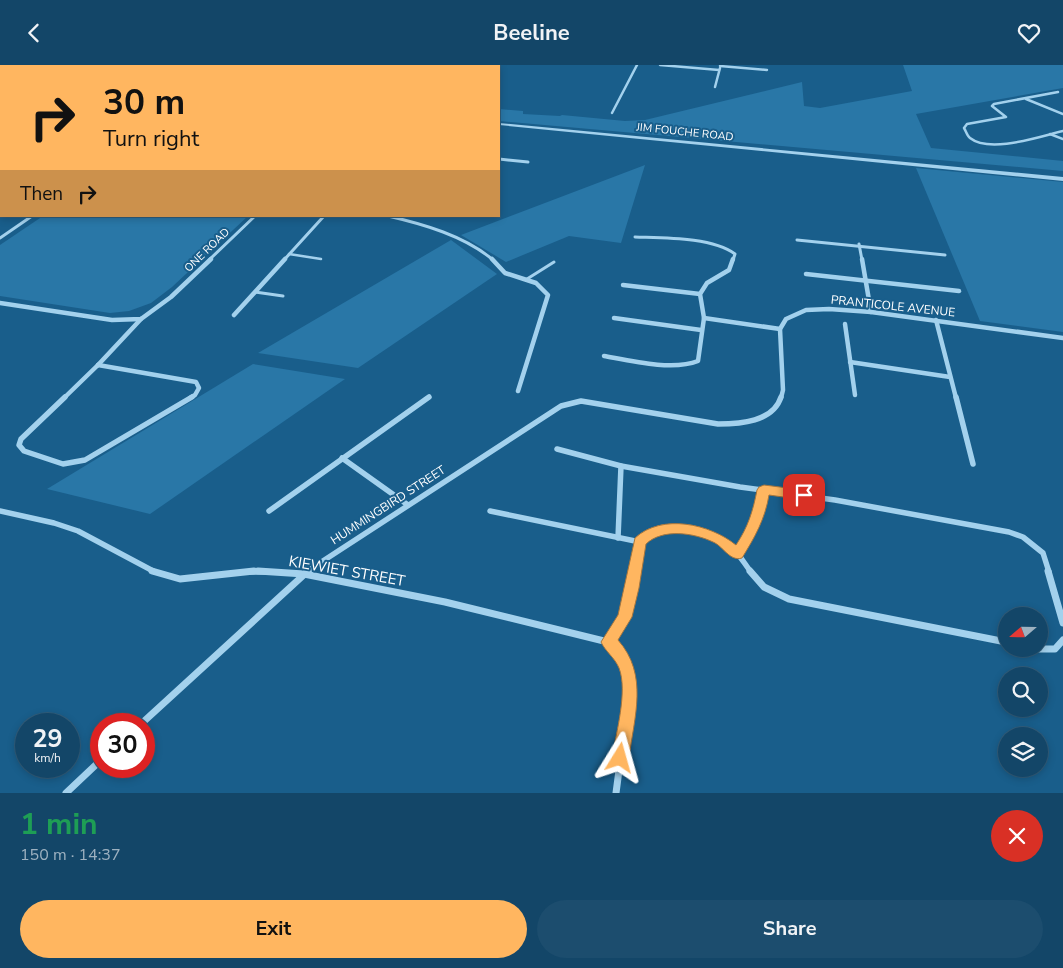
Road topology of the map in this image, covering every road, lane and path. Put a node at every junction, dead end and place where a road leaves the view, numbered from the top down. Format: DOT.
graph roads {
  1 [pos="299,65"];
  2 [pos="306,65"];
  3 [pos="638,65"];
  4 [pos="660,65"];
  5 [pos="720,67"];
  6 [pos="767,70"];
  7 [pos="715,87"];
  8 [pos="1058,92"];
  9 [pos="1026,98"];
  10 [pos="612,113"];
  11 [pos="1063,114"];
  12 [pos="500,124"];
  13 [pos="1063,131"];
  14 [pos="1049,133"];
  15 [pos="1063,139"];
  16 [pos="500,159"];
  17 [pos="869,159"];
  18 [pos="528,162"];
  19 [pos="1063,174"];
  20 [pos="1063,179"];
  21 [pos="30,217"];
  22 [pos="254,217"];
  23 [pos="323,217"];
  24 [pos="393,217"];
  25 [pos="0,237"];
  26 [pos="635,237"];
  27 [pos="797,240"];
  28 [pos="859,244"];
  29 [pos="289,254"];
  30 [pos="945,255"];
  31 [pos="321,259"];
  32 [pos="554,262"];
  33 [pos="806,274"];
  34 [pos="527,279"];
  35 [pos="866,281"];
  36 [pos="623,285"];
  37 [pos="959,291"];
  38 [pos="255,292"];
  39 [pos="700,294"];
  40 [pos="283,296"];
  41 [pos="0,303"];
  42 [pos="871,311"];
  43 [pos="234,315"];
  44 [pos="614,318"];
  45 [pos="704,318"];
  46 [pos="141,319"];
  47 [pos="936,320"];
  48 [pos="845,324"];
  49 [pos="780,329"];
  50 [pos="701,330"];
  51 [pos="1063,338"];
  52 [pos="604,356"];
  53 [pos="850,362"];
  54 [pos="98,365"];
  55 [pos="950,377"];
  56 [pos="518,391"];
  57 [pos="855,395"];
  58 [pos="429,397"];
  59 [pos="558,449"];
  60 [pos="342,459"];
  61 [pos="973,464"];
  62 [pos="622,465"];
  63 [pos="764,490"];
  64 [pos="408,505"];
  65 [pos="0,511"];
  66 [pos="269,511"];
  67 [pos="490,511"];
  68 [pos="618,538"];
  69 [pos="640,542"];
  70 [pos="738,554"];
  71 [pos="304,574"];
  72 [pos="1063,623"];
  73 [pos="998,640"];
  74 [pos="1063,640"];
  75 [pos="608,642"];
  76 [pos="1048,649"];
  77 [pos="153,713"];
  78 [pos="90,771"];
  79 [pos="66,793"];
  80 [pos="616,793"];
  1 -- 2 [label="street"];
  3 -- 10 [label="street"];
  4 -- 5 [label="street"];
  5 -- 6 [label="street"];
  5 -- 7 [label="street"];
  8 -- 9 [label="street"];
  9 -- 11 [label="street"];
  9 -- 14 [label="street"];
  12 -- 17 [label="street, JIM FOUCHE ROAD"];
  13 -- 14 [label="street"];
  14 -- 15 [label="street"];
  16 -- 18 [label="street"];
  17 -- 19 [label="street, JIM FOUCHE ROAD"];
  17 -- 20 [label="street, JIM FOUCHE ROAD"];
  21 -- 25 [label="street"];
  22 -- 46 [label="street, ONE ROAD"];
  23 -- 29 [label="street"];
  24 -- 34 [label="street"];
  26 -- 39 [label="street"];
  27 -- 28 [label="street"];
  28 -- 30 [label="street"];
  28 -- 35 [label="street"];
  29 -- 31 [label="lane"];
  29 -- 38 [label="street"];
  32 -- 34 [label="lane"];
  33 -- 35 [label="street"];
  34 -- 56 [label="street"];
  35 -- 37 [label="street"];
  35 -- 42 [label="street"];
  36 -- 39 [label="street"];
  38 -- 40 [label="lane"];
  38 -- 43 [label="street"];
  39 -- 45 [label="street"];
  41 -- 46 [label="street"];
  42 -- 47 [label="street, PRANTICOLE AVENUE"];
  42 -- 49 [label="street, PRANTICOLE AVENUE"];
  44 -- 50 [label="street"];
  45 -- 49 [label="street"];
  45 -- 50 [label="street"];
  46 -- 54 [label="street, ONE ROAD"];
  47 -- 51 [label="street, PRANTICOLE AVENUE"];
  47 -- 55 [label="street"];
  48 -- 53 [label="street"];
  49 -- 64 [label="street, HUMMINGBIRD STREET"];
  50 -- 52 [label="street"];
  53 -- 55 [label="street"];
  53 -- 57 [label="street"];
  54 -- 54 [label="street, ONE ROAD"];
  55 -- 61 [label="street"];
  58 -- 60 [label="street"];
  59 -- 62 [label="street"];
  60 -- 64 [label="street"];
  60 -- 66 [label="street"];
  62 -- 63 [label="street"];
  62 -- 68 [label="street"];
  63 -- 70 [label="street"];
  63 -- 72 [label="street"];
  64 -- 71 [label="street, HUMMINGBIRD STREET"];
  65 -- 71 [label="street, KIEWIET STREET"];
  67 -- 68 [label="street"];
  68 -- 69 [label="street"];
  69 -- 70 [label="street"];
  69 -- 75 [label="street"];
  70 -- 73 [label="street"];
  71 -- 75 [label="street, KIEWIET STREET"];
  71 -- 77 [label="street, HUMMINGBIRD STREET"];
  74 -- 76 [label="street"];
  75 -- 80 [label="street"];
  78 -- 79 [label="street"];
}
